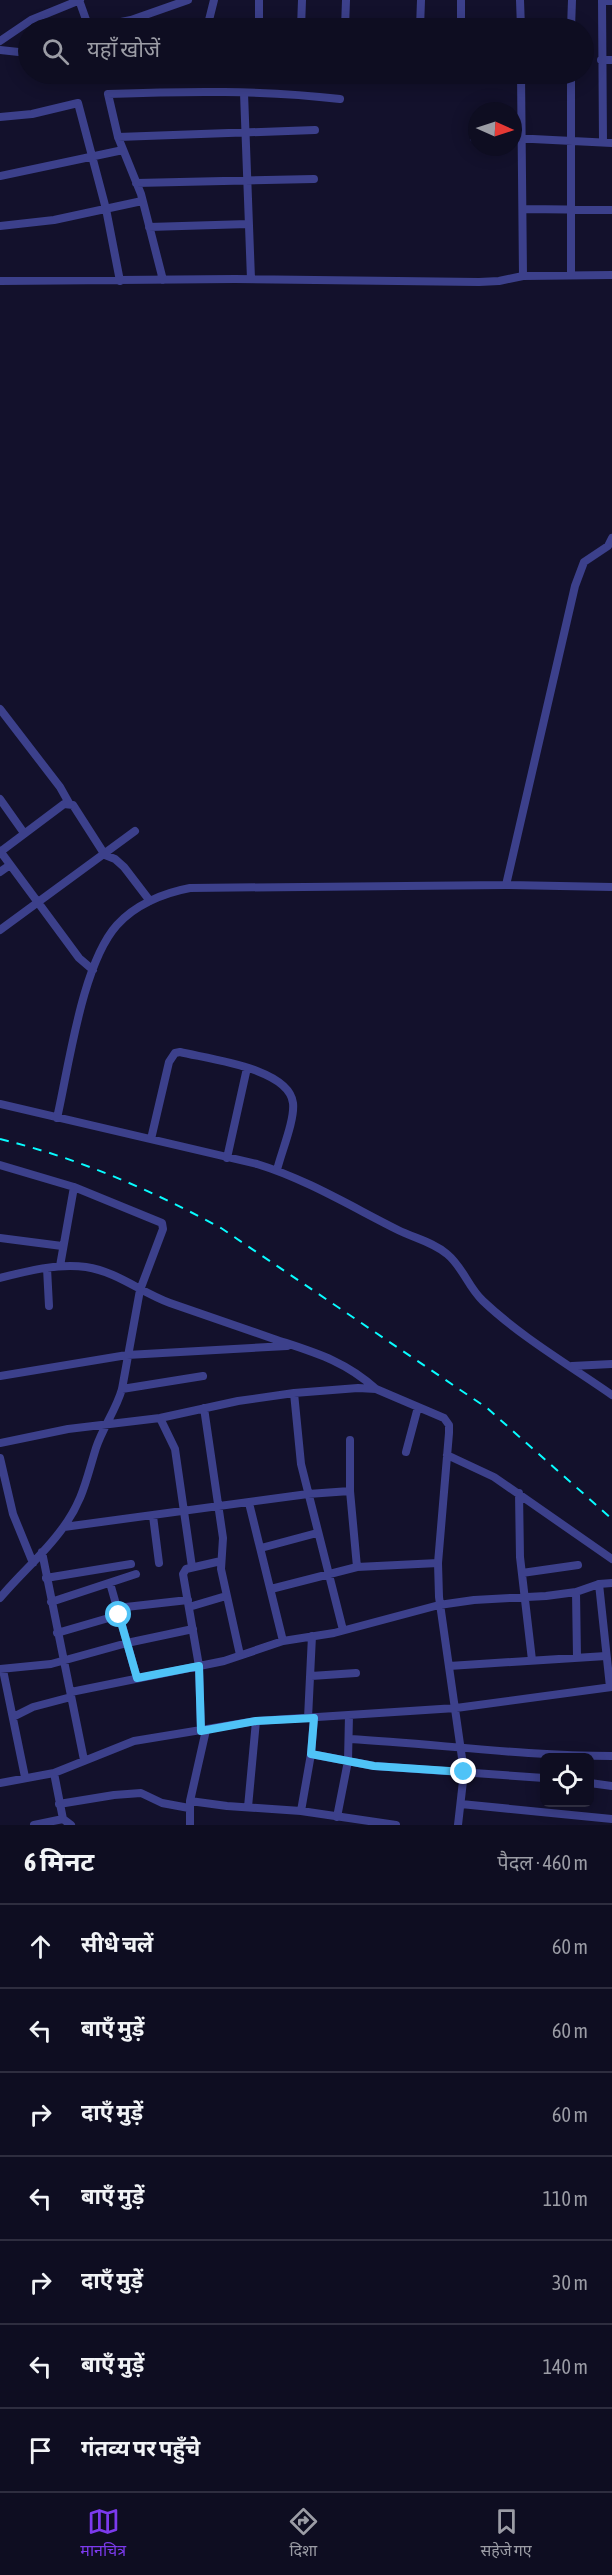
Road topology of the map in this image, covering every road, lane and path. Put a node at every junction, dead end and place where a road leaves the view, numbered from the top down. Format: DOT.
graph roads {
  1 [pos="79,0"];
  2 [pos="188,0"];
  3 [pos="214,0"];
  4 [pos="259,0"];
  5 [pos="302,0"];
  6 [pos="346,0"];
  7 [pos="421,0"];
  8 [pos="461,0"];
  9 [pos="520,0"];
  10 [pos="572,0"];
  11 [pos="602,1"];
  12 [pos="612,1"];
  13 [pos="37,18"];
  14 [pos="86,18"];
  15 [pos="136,18"];
  16 [pos="210,18"];
  17 [pos="259,18"];
  18 [pos="302,18"];
  19 [pos="345,18"];
  20 [pos="420,18"];
  21 [pos="461,18"];
  22 [pos="521,18"];
  23 [pos="572,18"];
  24 [pos="601,21"];
  25 [pos="612,21"];
  26 [pos="18,29"];
  27 [pos="0,40"];
  28 [pos="0,50"];
  29 [pos="18,52"];
  30 [pos="601,60"];
  31 [pos="612,60"];
  32 [pos="520,84"];
  33 [pos="571,84"];
  34 [pos="244,93"];
  35 [pos="340,99"];
  36 [pos="519,102"];
  37 [pos="0,117"];
  38 [pos="315,130"];
  39 [pos="245,132"];
  40 [pos="118,136"];
  41 [pos="522,138"];
  42 [pos="571,141"];
  43 [pos="608,142"];
  44 [pos="123,150"];
  45 [pos="519,156"];
  46 [pos="92,159"];
  47 [pos="0,176"];
  48 [pos="314,178"];
  49 [pos="246,179"];
  50 [pos="136,183"];
  51 [pos="142,201"];
  52 [pos="106,209"];
  53 [pos="523,209"];
  54 [pos="571,210"];
  55 [pos="612,210"];
  56 [pos="248,224"];
  57 [pos="0,226"];
  58 [pos="149,227"];
  59 [pos="571,275"];
  60 [pos="612,275"];
  61 [pos="523,276"];
  62 [pos="251,279"];
  63 [pos="163,280"];
  64 [pos="0,281"];
  65 [pos="120,281"];
  66 [pos="611,543"];
  67 [pos="0,709"];
  68 [pos="0,799"];
  69 [pos="69,803"];
  70 [pos="135,831"];
  71 [pos="24,833"];
  72 [pos="0,852"];
  73 [pos="105,855"];
  74 [pos="10,865"];
  75 [pos="0,872"];
  76 [pos="506,885"];
  77 [pos="612,886"];
  78 [pos="150,901"];
  79 [pos="38,903"];
  80 [pos="0,930"];
  81 [pos="93,970"];
  82 [pos="247,1068"];
  83 [pos="0,1104"];
  84 [pos="57,1118"];
  85 [pos="150,1139"];
  86 [pos="227,1158"];
  87 [pos="0,1165"];
  88 [pos="276,1170"];
  89 [pos="74,1186"];
  90 [pos="0,1238"];
  91 [pos="62,1246"];
  92 [pos="60,1266"];
  93 [pos="47,1268"];
  94 [pos="0,1278"];
  95 [pos="140,1290"];
  96 [pos="49,1306"];
  97 [pos="294,1346"];
  98 [pos="127,1355"];
  99 [pos="612,1364"];
  100 [pos="572,1366"];
  101 [pos="0,1376"];
  102 [pos="203,1376"];
  103 [pos="122,1389"];
  104 [pos="376,1389"];
  105 [pos="294,1393"];
  106 [pos="612,1395"];
  107 [pos="418,1407"];
  108 [pos="204,1408"];
  109 [pos="160,1418"];
  110 [pos="107,1424"];
  111 [pos="350,1440"];
  112 [pos="0,1443"];
  113 [pos="406,1452"];
  114 [pos="447,1455"];
  115 [pos="0,1458"];
  116 [pos="350,1491"];
  117 [pos="519,1493"];
  118 [pos="308,1494"];
  119 [pos="249,1503"];
  120 [pos="218,1507"];
  121 [pos="185,1512"];
  122 [pos="153,1516"];
  123 [pos="64,1527"];
  124 [pos="317,1533"];
  125 [pos="261,1548"];
  126 [pos="42,1552"];
  127 [pos="612,1559"];
  128 [pos="221,1561"];
  129 [pos="33,1563"];
  130 [pos="159,1563"];
  131 [pos="438,1563"];
  132 [pos="130,1564"];
  133 [pos="578,1565"];
  134 [pos="192,1567"];
  135 [pos="357,1567"];
  136 [pos="522,1573"];
  137 [pos="135,1574"];
  138 [pos="328,1576"];
  139 [pos="46,1578"];
  140 [pos="110,1583"];
  141 [pos="612,1583"];
  142 [pos="599,1584"];
  143 [pos="271,1589"];
  144 [pos="576,1592"];
  145 [pos="1,1596"];
  146 [pos="226,1596"];
  147 [pos="525,1597"];
  148 [pos="51,1602"];
  149 [pos="188,1603"];
  150 [pos="439,1605"];
  151 [pos="118,1611"];
  152 [pos="193,1629"];
  153 [pos="343,1630"];
  154 [pos="57,1633"];
  155 [pos="312,1636"];
  156 [pos="283,1641"];
  157 [pos="127,1643"];
  158 [pos="240,1655"];
  159 [pos="606,1656"];
  160 [pos="577,1657"];
  161 [pos="532,1660"];
  162 [pos="64,1661"];
  163 [pos="449,1665"];
  164 [pos="199,1666"];
  165 [pos="1,1670"];
  166 [pos="356,1673"];
  167 [pos="311,1676"];
  168 [pos="137,1678"];
  169 [pos="611,1687"];
  170 [pos="71,1695"];
  171 [pos="456,1708"];
  172 [pos="349,1716"];
  173 [pos="13,1717"];
  174 [pos="311,1718"];
  175 [pos="256,1721"];
  176 [pos="203,1731"];
  177 [pos="350,1739"];
  178 [pos="461,1746"];
  179 [pos="311,1754"];
  180 [pos="612,1756"];
  181 [pos="84,1760"];
  182 [pos="348,1761"];
  183 [pos="464,1772"];
  184 [pos="54,1773"];
  185 [pos="25,1777"];
  186 [pos="540,1778"];
  187 [pos="0,1783"];
  188 [pos="594,1784"];
  189 [pos="612,1786"];
  190 [pos="59,1804"];
  191 [pos="461,1804"];
  192 [pos="190,1805"];
  193 [pos="248,1807"];
  194 [pos="301,1811"];
  195 [pos="337,1817"];
  196 [pos="63,1819"];
  197 [pos="612,1819"];
  198 [pos="385,1824"];
  199 [pos="34,1825"];
  200 [pos="72,1825"];
  201 [pos="190,1825"];
  202 [pos="396,1825"];
  203 [pos="458,1825"];
  1 -- 13 [label="street"];
  1 -- 14 [label="street"];
  2 -- 15 [label="street"];
  3 -- 16 [label="street"];
  4 -- 17 [label="street"];
  5 -- 18 [label="street"];
  6 -- 19 [label="street"];
  7 -- 20 [label="street"];
  8 -- 21 [label="street"];
  9 -- 22 [label="street"];
  10 -- 23 [label="street"];
  11 -- 12 [label="street"];
  11 -- 24 [label="street"];
  24 -- 25 [label="street"];
  24 -- 30 [label="street"];
  26 -- 27 [label="street"];
  28 -- 29 [label="street"];
  30 -- 31 [label="street"];
  30 -- 43 [label="street"];
  32 -- 36 [label="street"];
  33 -- 42 [label="street"];
  34 -- 35 [label="street"];
  34 -- 39 [label="street"];
  34 -- 40 [label="street"];
  37 -- 46 [label="street"];
  38 -- 39 [label="street"];
  39 -- 40 [label="street"];
  39 -- 49 [label="street"];
  40 -- 44 [label="street"];
  41 -- 42 [label="street"];
  42 -- 43 [label="street"];
  42 -- 54 [label="street"];
  44 -- 46 [label="street"];
  44 -- 50 [label="street"];
  45 -- 53 [label="street"];
  46 -- 47 [label="street"];
  46 -- 52 [label="street"];
  48 -- 49 [label="street"];
  49 -- 50 [label="street"];
  49 -- 56 [label="street"];
  50 -- 51 [label="street"];
  51 -- 52 [label="street"];
  51 -- 58 [label="street"];
  52 -- 57 [label="street"];
  52 -- 65 [label="street"];
  53 -- 54 [label="street"];
  53 -- 61 [label="street"];
  54 -- 55 [label="street"];
  54 -- 59 [label="street"];
  56 -- 58 [label="street"];
  56 -- 62 [label="street"];
  58 -- 63 [label="street"];
  59 -- 60 [label="street"];
  59 -- 61 [label="street"];
  61 -- 62 [label="street"];
  62 -- 63 [label="street"];
  63 -- 65 [label="street"];
  64 -- 65 [label="street"];
  66 -- 76 [label="street"];
  67 -- 69 [label="street"];
  68 -- 71 [label="street"];
  69 -- 71 [label="street"];
  69 -- 73 [label="street"];
  70 -- 73 [label="street"];
  71 -- 72 [label="street"];
  72 -- 74 [label="street"];
  73 -- 78 [label="street"];
  73 -- 79 [label="street"];
  74 -- 75 [label="street"];
  74 -- 79 [label="street"];
  76 -- 77 [label="street"];
  76 -- 78 [label="street"];
  78 -- 81 [label="street"];
  79 -- 80 [label="street"];
  79 -- 81 [label="street"];
  81 -- 84 [label="street"];
  82 -- 85 [label="street"];
  82 -- 86 [label="street"];
  82 -- 88 [label="street"];
  83 -- 84 [label="street"];
  84 -- 85 [label="street"];
  85 -- 86 [label="street"];
  86 -- 88 [label="street"];
  87 -- 89 [label="street"];
  88 -- 100 [label="street"];
  89 -- 91 [label="street"];
  89 -- 95 [label="street"];
  90 -- 91 [label="street"];
  91 -- 92 [label="street"];
  92 -- 93 [label="street"];
  92 -- 95 [label="street"];
  93 -- 94 [label="street"];
  93 -- 96 [label="street"];
  95 -- 97 [label="street"];
  95 -- 98 [label="street"];
  97 -- 98 [label="street"];
  97 -- 104 [label="street"];
  98 -- 101 [label="street"];
  98 -- 103 [label="street"];
  99 -- 100 [label="street"];
  100 -- 106 [label="street"];
  102 -- 103 [label="street"];
  103 -- 110 [label="street"];
  104 -- 105 [label="street"];
  104 -- 107 [label="street"];
  105 -- 108 [label="street"];
  105 -- 118 [label="street"];
  107 -- 113 [label="street"];
  107 -- 114 [label="street"];
  108 -- 109 [label="street"];
  108 -- 120 [label="street"];
  109 -- 110 [label="street"];
  109 -- 121 [label="street"];
  110 -- 112 [label="street"];
  110 -- 123 [label="street"];
  111 -- 116 [label="street"];
  114 -- 117 [label="street"];
  114 -- 131 [label="street"];
  115 -- 129 [label="street"];
  116 -- 118 [label="street"];
  116 -- 135 [label="street"];
  117 -- 127 [label="street"];
  117 -- 136 [label="street"];
  118 -- 119 [label="street"];
  118 -- 124 [label="street"];
  119 -- 120 [label="street"];
  119 -- 125 [label="street"];
  120 -- 121 [label="street"];
  120 -- 128 [label="street"];
  121 -- 122 [label="street"];
  121 -- 134 [label="street"];
  122 -- 123 [label="street"];
  122 -- 130 [label="street"];
  123 -- 126 [label="street"];
  124 -- 125 [label="street"];
  124 -- 138 [label="street"];
  125 -- 143 [label="street"];
  126 -- 129 [label="street"];
  126 -- 139 [label="street"];
  128 -- 134 [label="street"];
  128 -- 146 [label="street"];
  129 -- 145 [label="street"];
  131 -- 135 [label="street"];
  131 -- 150 [label="street"];
  132 -- 139 [label="street"];
  133 -- 136 [label="street"];
  134 -- 149 [label="street"];
  135 -- 138 [label="street"];
  136 -- 147 [label="street"];
  137 -- 140 [label="street"];
  138 -- 143 [label="street"];
  138 -- 153 [label="street"];
  139 -- 148 [label="street"];
  140 -- 148 [label="street"];
  140 -- 151 [label="street"];
  141 -- 142 [label="street"];
  142 -- 144 [label="street"];
  142 -- 159 [label="street"];
  143 -- 156 [label="street"];
  144 -- 147 [label="street"];
  144 -- 160 [label="street"];
  146 -- 149 [label="street"];
  146 -- 158 [label="street"];
  147 -- 150 [label="street"];
  147 -- 161 [label="street"];
  148 -- 154 [label="street"];
  149 -- 151 [label="street"];
  149 -- 152 [label="street"];
  150 -- 153 [label="street"];
  150 -- 163 [label="street"];
  151 -- 154 [label="street"];
  151 -- 157 [label="street"];
  152 -- 157 [label="street"];
  152 -- 164 [label="street"];
  153 -- 155 [label="street"];
  154 -- 162 [label="street"];
  155 -- 156 [label="street"];
  155 -- 167 [label="street"];
  156 -- 158 [label="street"];
  157 -- 162 [label="street"];
  157 -- 168 [label="street"];
  158 -- 164 [label="street"];
  159 -- 160 [label="street"];
  159 -- 169 [label="street"];
  160 -- 161 [label="street"];
  161 -- 163 [label="street"];
  162 -- 165 [label="street"];
  162 -- 170 [label="street"];
  163 -- 171 [label="street"];
  164 -- 168 [label="street"];
  164 -- 176 [label="street"];
  165 -- 173 [label="street"];
  166 -- 167 [label="street"];
  167 -- 174 [label="street"];
  168 -- 170 [label="street"];
  169 -- 171 [label="street"];
  170 -- 173 [label="street"];
  170 -- 181 [label="street"];
  171 -- 172 [label="street"];
  171 -- 178 [label="street"];
  172 -- 174 [label="street"];
  172 -- 177 [label="street"];
  173 -- 185 [label="street"];
  174 -- 175 [label="street"];
  174 -- 179 [label="street"];
  175 -- 176 [label="street"];
  175 -- 193 [label="street"];
  176 -- 181 [label="street"];
  176 -- 192 [label="street"];
  177 -- 178 [label="street"];
  177 -- 182 [label="street"];
  178 -- 180 [label="street"];
  178 -- 183 [label="street"];
  179 -- 182 [label="street"];
  179 -- 194 [label="street"];
  181 -- 184 [label="street"];
  182 -- 183 [label="street"];
  182 -- 195 [label="street"];
  183 -- 186 [label="street"];
  183 -- 191 [label="street"];
  184 -- 185 [label="street"];
  184 -- 190 [label="street"];
  185 -- 187 [label="street"];
  188 -- 189 [label="street"];
  190 -- 192 [label="street"];
  190 -- 196 [label="street"];
  191 -- 197 [label="street"];
  191 -- 203 [label="street"];
  192 -- 193 [label="street"];
  192 -- 201 [label="street"];
  193 -- 194 [label="street"];
  194 -- 195 [label="street"];
  195 -- 198 [label="street"];
  196 -- 199 [label="street"];
  196 -- 200 [label="street"];
  198 -- 202 [label="street"];
}
